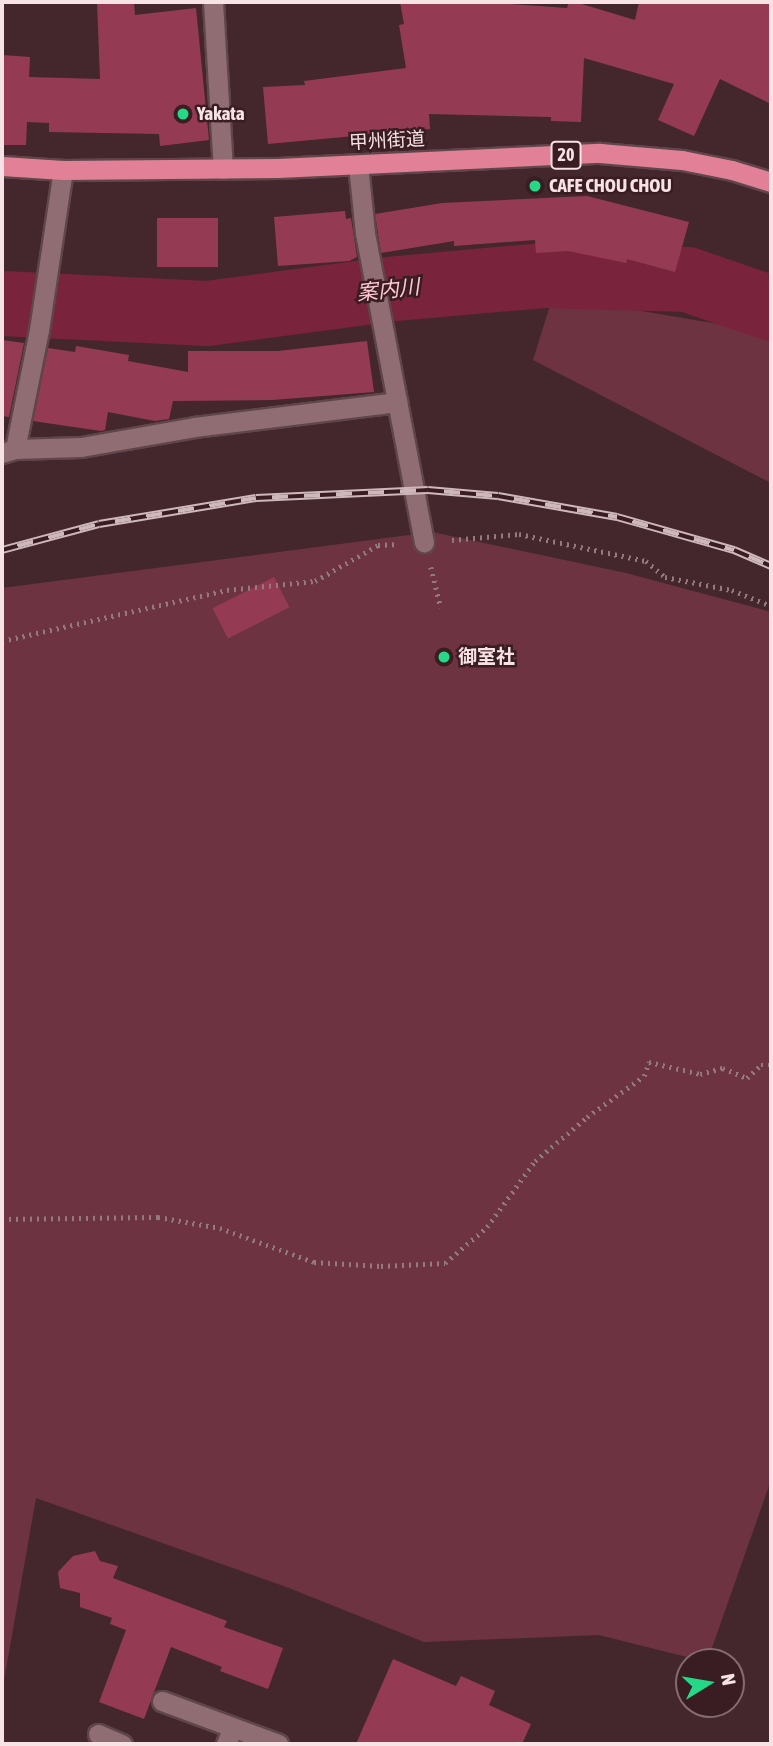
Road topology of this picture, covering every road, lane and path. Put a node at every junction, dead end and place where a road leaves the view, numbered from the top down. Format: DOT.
graph roads {
  1 [pos="213,2"];
  2 [pos="358,165"];
  3 [pos="2,166"];
  4 [pos="223,169"];
  5 [pos="63,170"];
  6 [pos="771,181"];
  7 [pos="397,402"];
  8 [pos="8,451"];
  9 [pos="424,542"];
  10 [pos="771,606"];
  11 [pos="441,608"];
  12 [pos="2,642"];
  13 [pos="771,1065"];
  14 [pos="2,1219"];
  15 [pos="162,1701"];
  16 [pos="98,1734"];
  17 [pos="229,1736"];
  18 [pos="122,1744"];
  19 [pos="278,1744"];
  1 -- 4 [label="street"];
  2 -- 4 [label="highway, 甲州街道 / 20"];
  2 -- 6 [label="highway, 甲州街道 / 20"];
  2 -- 7 [label="street"];
  3 -- 5 [label="highway, 甲州街道 / 20"];
  4 -- 5 [label="highway, 甲州街道 / 20"];
  5 -- 8 [label="street"];
  7 -- 8 [label="street"];
  7 -- 9 [label="street"];
  9 -- 10 [label="path"];
  9 -- 11 [label="path"];
  9 -- 12 [label="path"];
  13 -- 14 [label="path"];
  15 -- 17 [label="street"];
  16 -- 18 [label="street"];
  17 -- 19 [label="street"];
}
